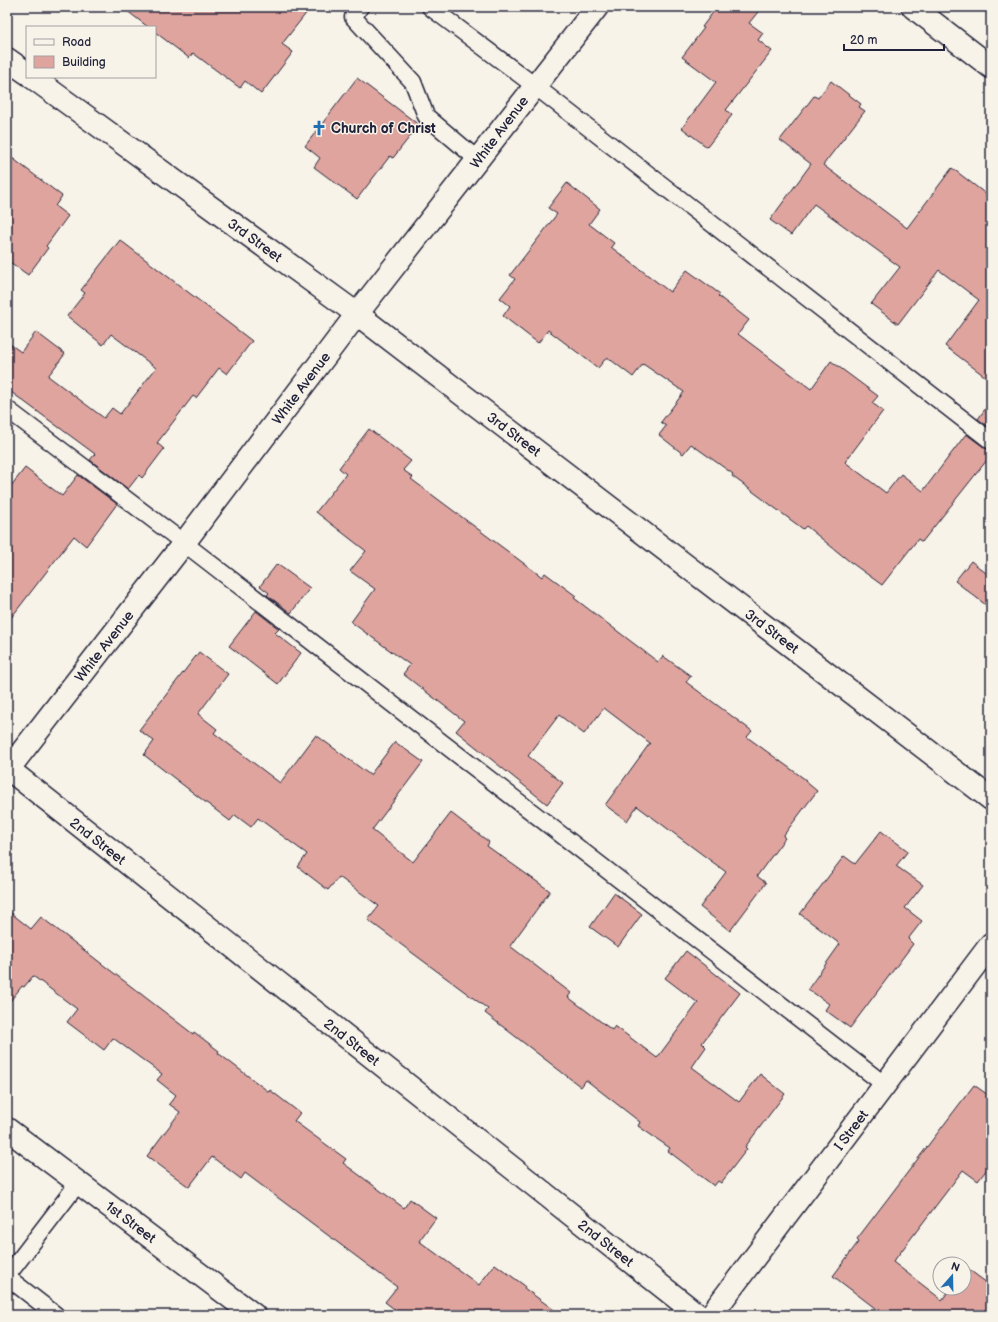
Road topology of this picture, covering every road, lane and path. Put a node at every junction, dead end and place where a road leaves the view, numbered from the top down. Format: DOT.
graph roads {
  1 [pos="360,7"];
  2 [pos="430,7"];
  3 [pos="597,7"];
  4 [pos="913,7"];
  5 [pos="7,59"];
  6 [pos="991,68"];
  7 [pos="26,72"];
  8 [pos="33,78"];
  9 [pos="535,86"];
  10 [pos="478,160"];
  11 [pos="357,314"];
  12 [pos="7,409"];
  13 [pos="991,441"];
  14 [pos="184,542"];
  15 [pos="7,769"];
  16 [pos="991,800"];
  17 [pos="991,944"];
  18 [pos="885,1085"];
  19 [pos="7,1129"];
  20 [pos="79,1182"];
  21 [pos="7,1276"];
  22 [pos="56,1315"];
  23 [pos="254,1315"];
  24 [pos="698,1315"];
  25 [pos="711,1315"];
  1 -- 10 [label="lane"];
  2 -- 9 [label="lane"];
  3 -- 9 [label="street, White Avenue"];
  4 -- 6 [label="street"];
  5 -- 7 [label="street"];
  8 -- 11 [label="street, 3rd Street"];
  9 -- 10 [label="street, White Avenue"];
  9 -- 13 [label="lane"];
  10 -- 11 [label="street, White Avenue"];
  11 -- 14 [label="street, White Avenue"];
  11 -- 16 [label="street, 3rd Street"];
  12 -- 14 [label="lane"];
  14 -- 15 [label="street, White Avenue"];
  14 -- 18 [label="lane"];
  15 -- 24 [label="street, 2nd Street"];
  17 -- 18 [label="street, I Street"];
  18 -- 25 [label="street, I Street"];
  19 -- 20 [label="street, 1st Street"];
  20 -- 21 [label="lane"];
  20 -- 23 [label="street, 1st Street"];
  21 -- 22 [label="lane"];
}
